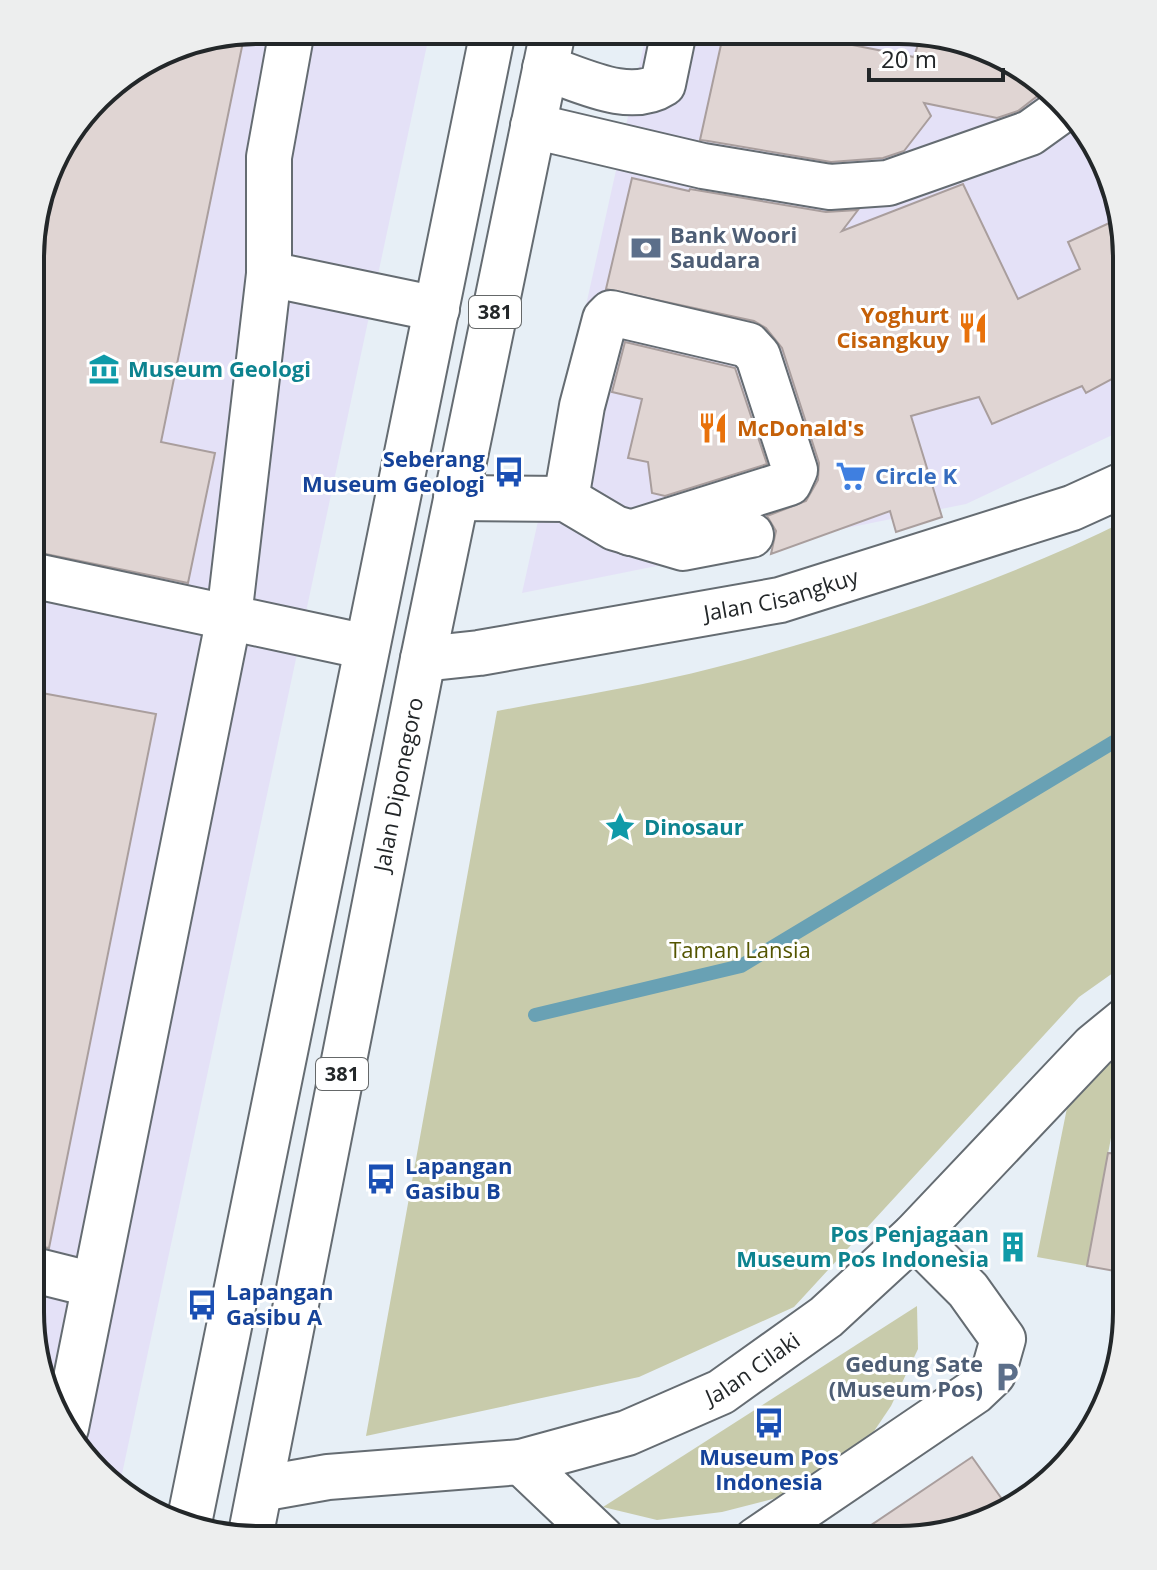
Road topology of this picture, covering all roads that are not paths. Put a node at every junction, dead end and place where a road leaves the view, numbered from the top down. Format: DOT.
graph roads {
  1 [pos="289,44"];
  2 [pos="483,44"];
  3 [pos="671,44"];
  4 [pos="549,49"];
  5 [pos="1057,114"];
  6 [pos="533,126"];
  7 [pos="269,274"];
  8 [pos="437,309"];
  9 [pos="1113,489"];
  10 [pos="456,498"];
  11 [pos="566,499"];
  12 [pos="630,533"];
  13 [pos="751,535"];
  14 [pos="44,578"];
  15 [pos="229,617"];
  16 [pos="367,647"];
  17 [pos="423,659"];
  18 [pos="1113,1031"];
  19 [pos="914,1236"];
  20 [pos="44,1272"];
  21 [pos="94,1285"];
  22 [pos="69,1412"];
  23 [pos="521,1462"];
  24 [pos="260,1489"];
  25 [pos="191,1515"];
  26 [pos="253,1526"];
  27 [pos="588,1526"];
  28 [pos="777,1526"];
  1 -- 7 [label="main road"];
  2 -- 8 [label="main road, 381"];
  3 -- 4 [label="main road"];
  4 -- 6 [label="main road, Jalan Diponegoro / 381"];
  5 -- 6 [label="main road"];
  6 -- 10 [label="main road, Jalan Diponegoro / 381"];
  7 -- 8 [label="main road"];
  7 -- 15 [label="main road"];
  8 -- 16 [label="main road, 381"];
  9 -- 17 [label="main road, Jalan Cisangkuy"];
  10 -- 11 [label="main road"];
  10 -- 17 [label="main road, Jalan Diponegoro / 381"];
  11 -- 12 [label="main road"];
  11 -- 12 [label="main road"];
  12 -- 13 [label="main road"];
  14 -- 15 [label="main road"];
  15 -- 16 [label="main road"];
  15 -- 21 [label="main road"];
  16 -- 25 [label="main road, 381"];
  17 -- 24 [label="main road, Jalan Diponegoro / 381"];
  18 -- 19 [label="main road, Jalan Cilaki"];
  19 -- 23 [label="main road, Jalan Cilaki"];
  19 -- 28 [label="main road"];
  20 -- 21 [label="main road"];
  21 -- 22 [label="main road"];
  23 -- 24 [label="main road, Jalan Cilaki"];
  23 -- 27 [label="main road"];
  24 -- 26 [label="main road, Jalan Diponegoro / 381"];
}
